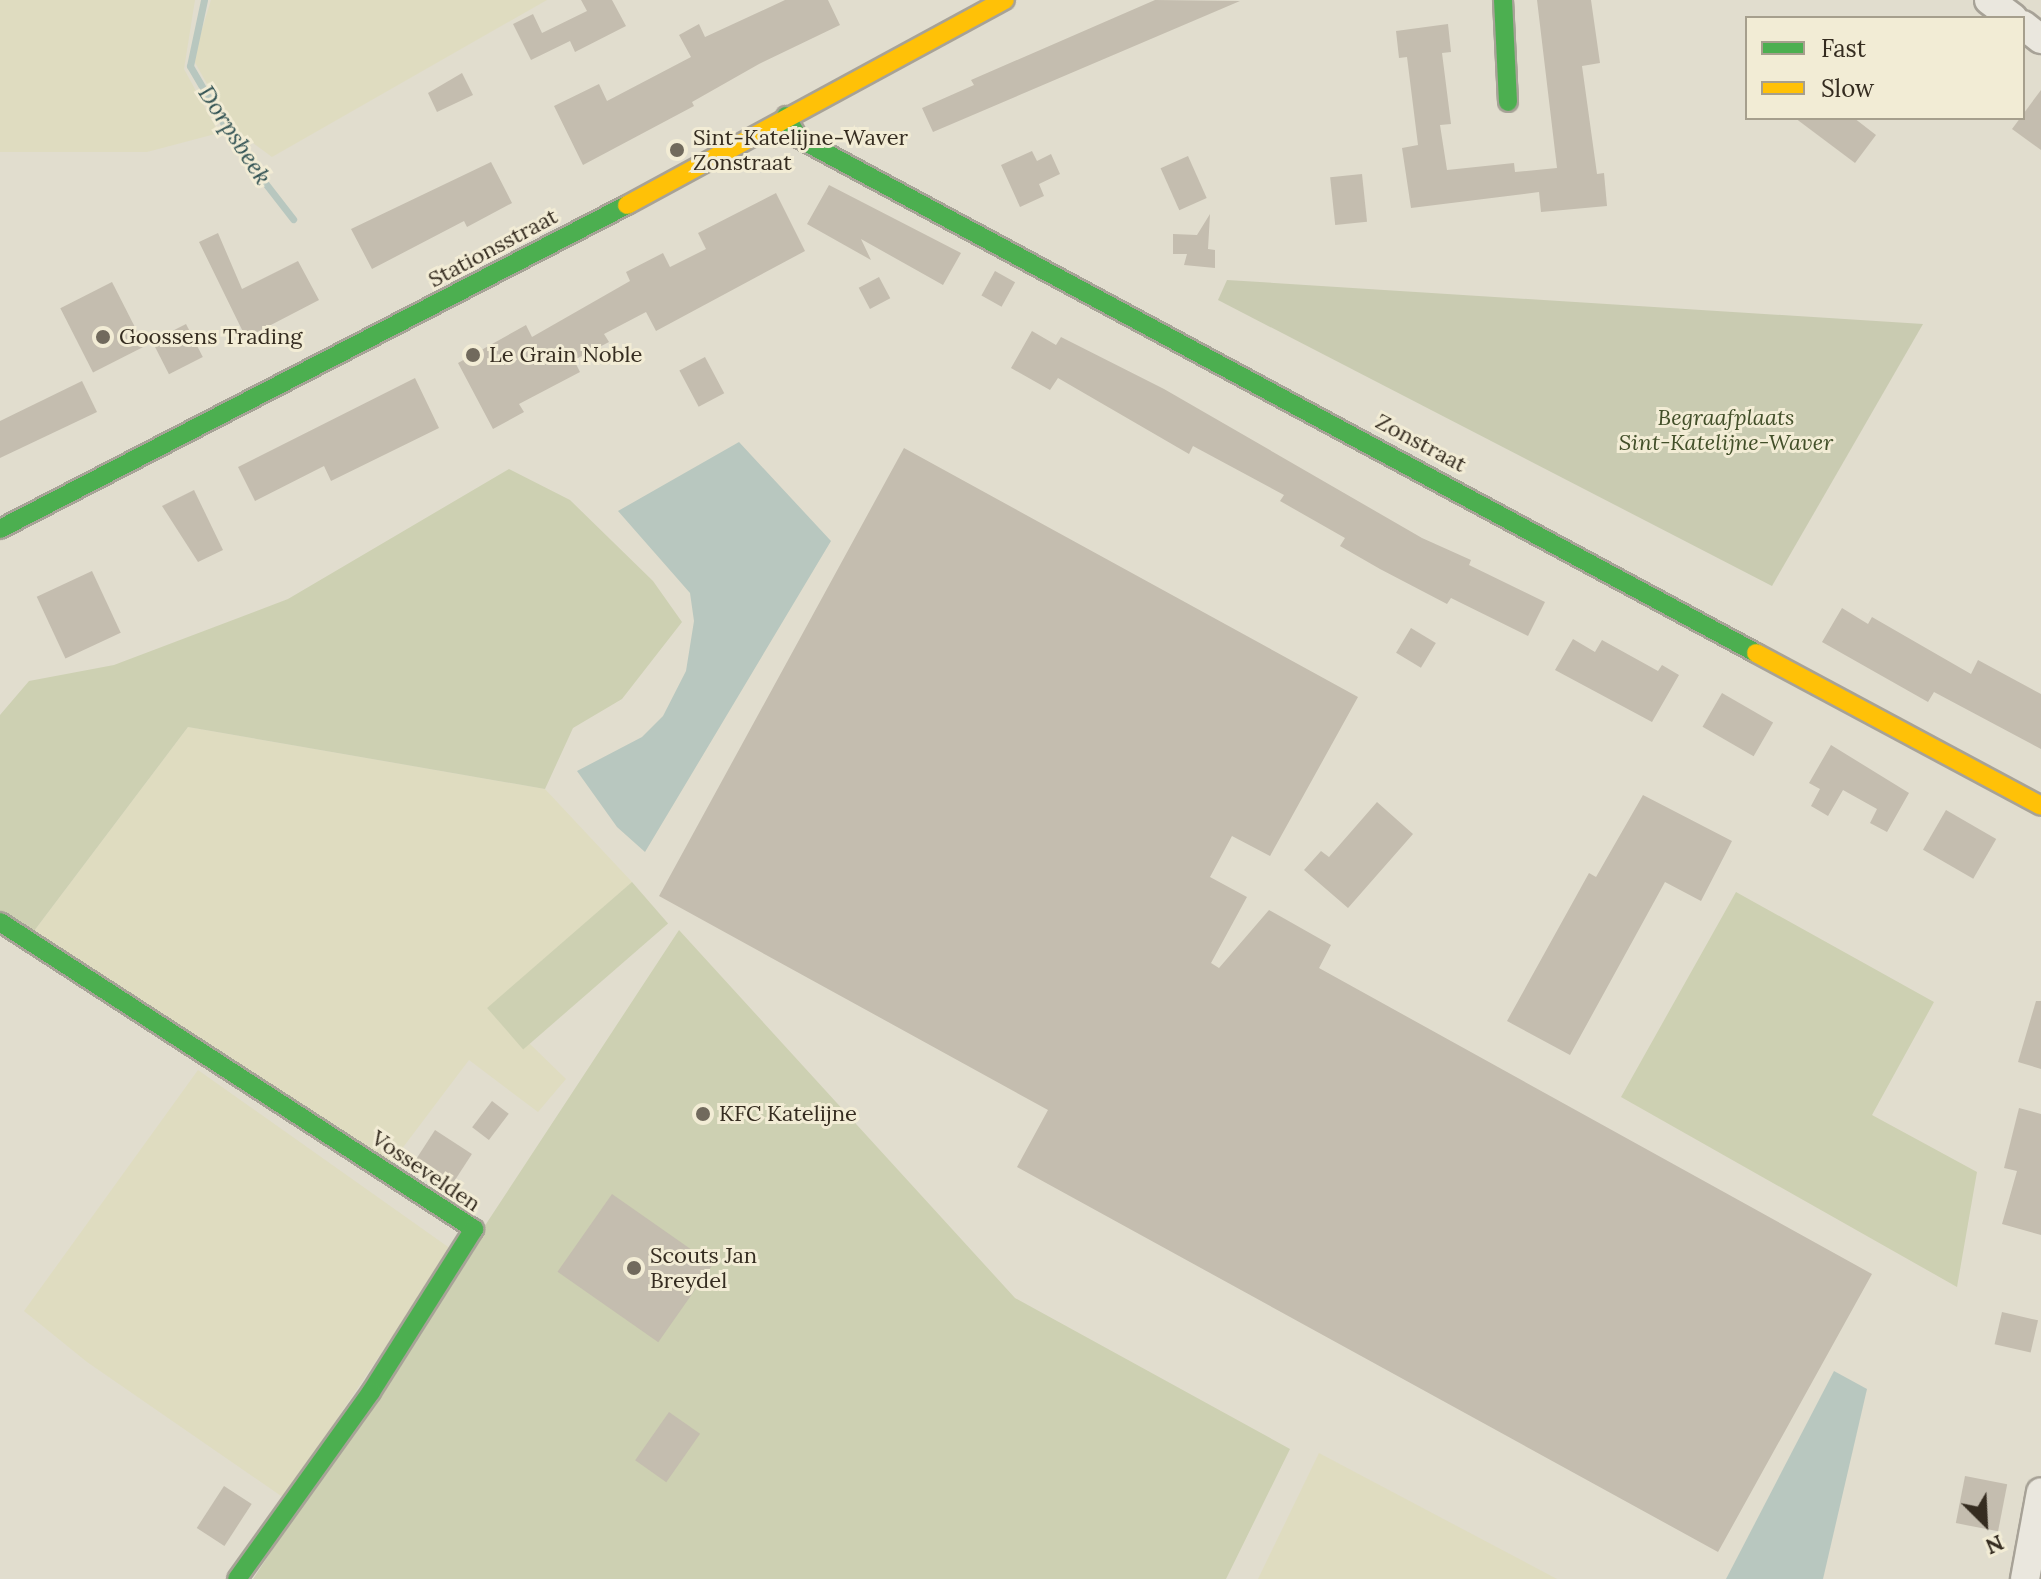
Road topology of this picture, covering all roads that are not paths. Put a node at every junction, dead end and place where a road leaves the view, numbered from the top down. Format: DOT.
graph roads {
  1 [pos="1005,0"];
  2 [pos="1503,0"];
  3 [pos="1989,0"];
  4 [pos="2010,16"];
  5 [pos="2025,27"];
  6 [pos="2041,39"];
  7 [pos="1508,102"];
  8 [pos="786,116"];
  9 [pos="0,529"];
  10 [pos="2041,806"];
  11 [pos="0,922"];
  12 [pos="2041,1492"];
  13 [pos="237,1579"];
  14 [pos="2025,1579"];
  1 -- 8 [label="street, Stationsstraat"];
  2 -- 7 [label="street"];
  3 -- 4 [label="street"];
  5 -- 6 [label="street"];
  8 -- 9 [label="street, Stationsstraat"];
  8 -- 10 [label="street, Zonstraat"];
  11 -- 13 [label="street, Vossevelden"];
  12 -- 14 [label="street"];
}
